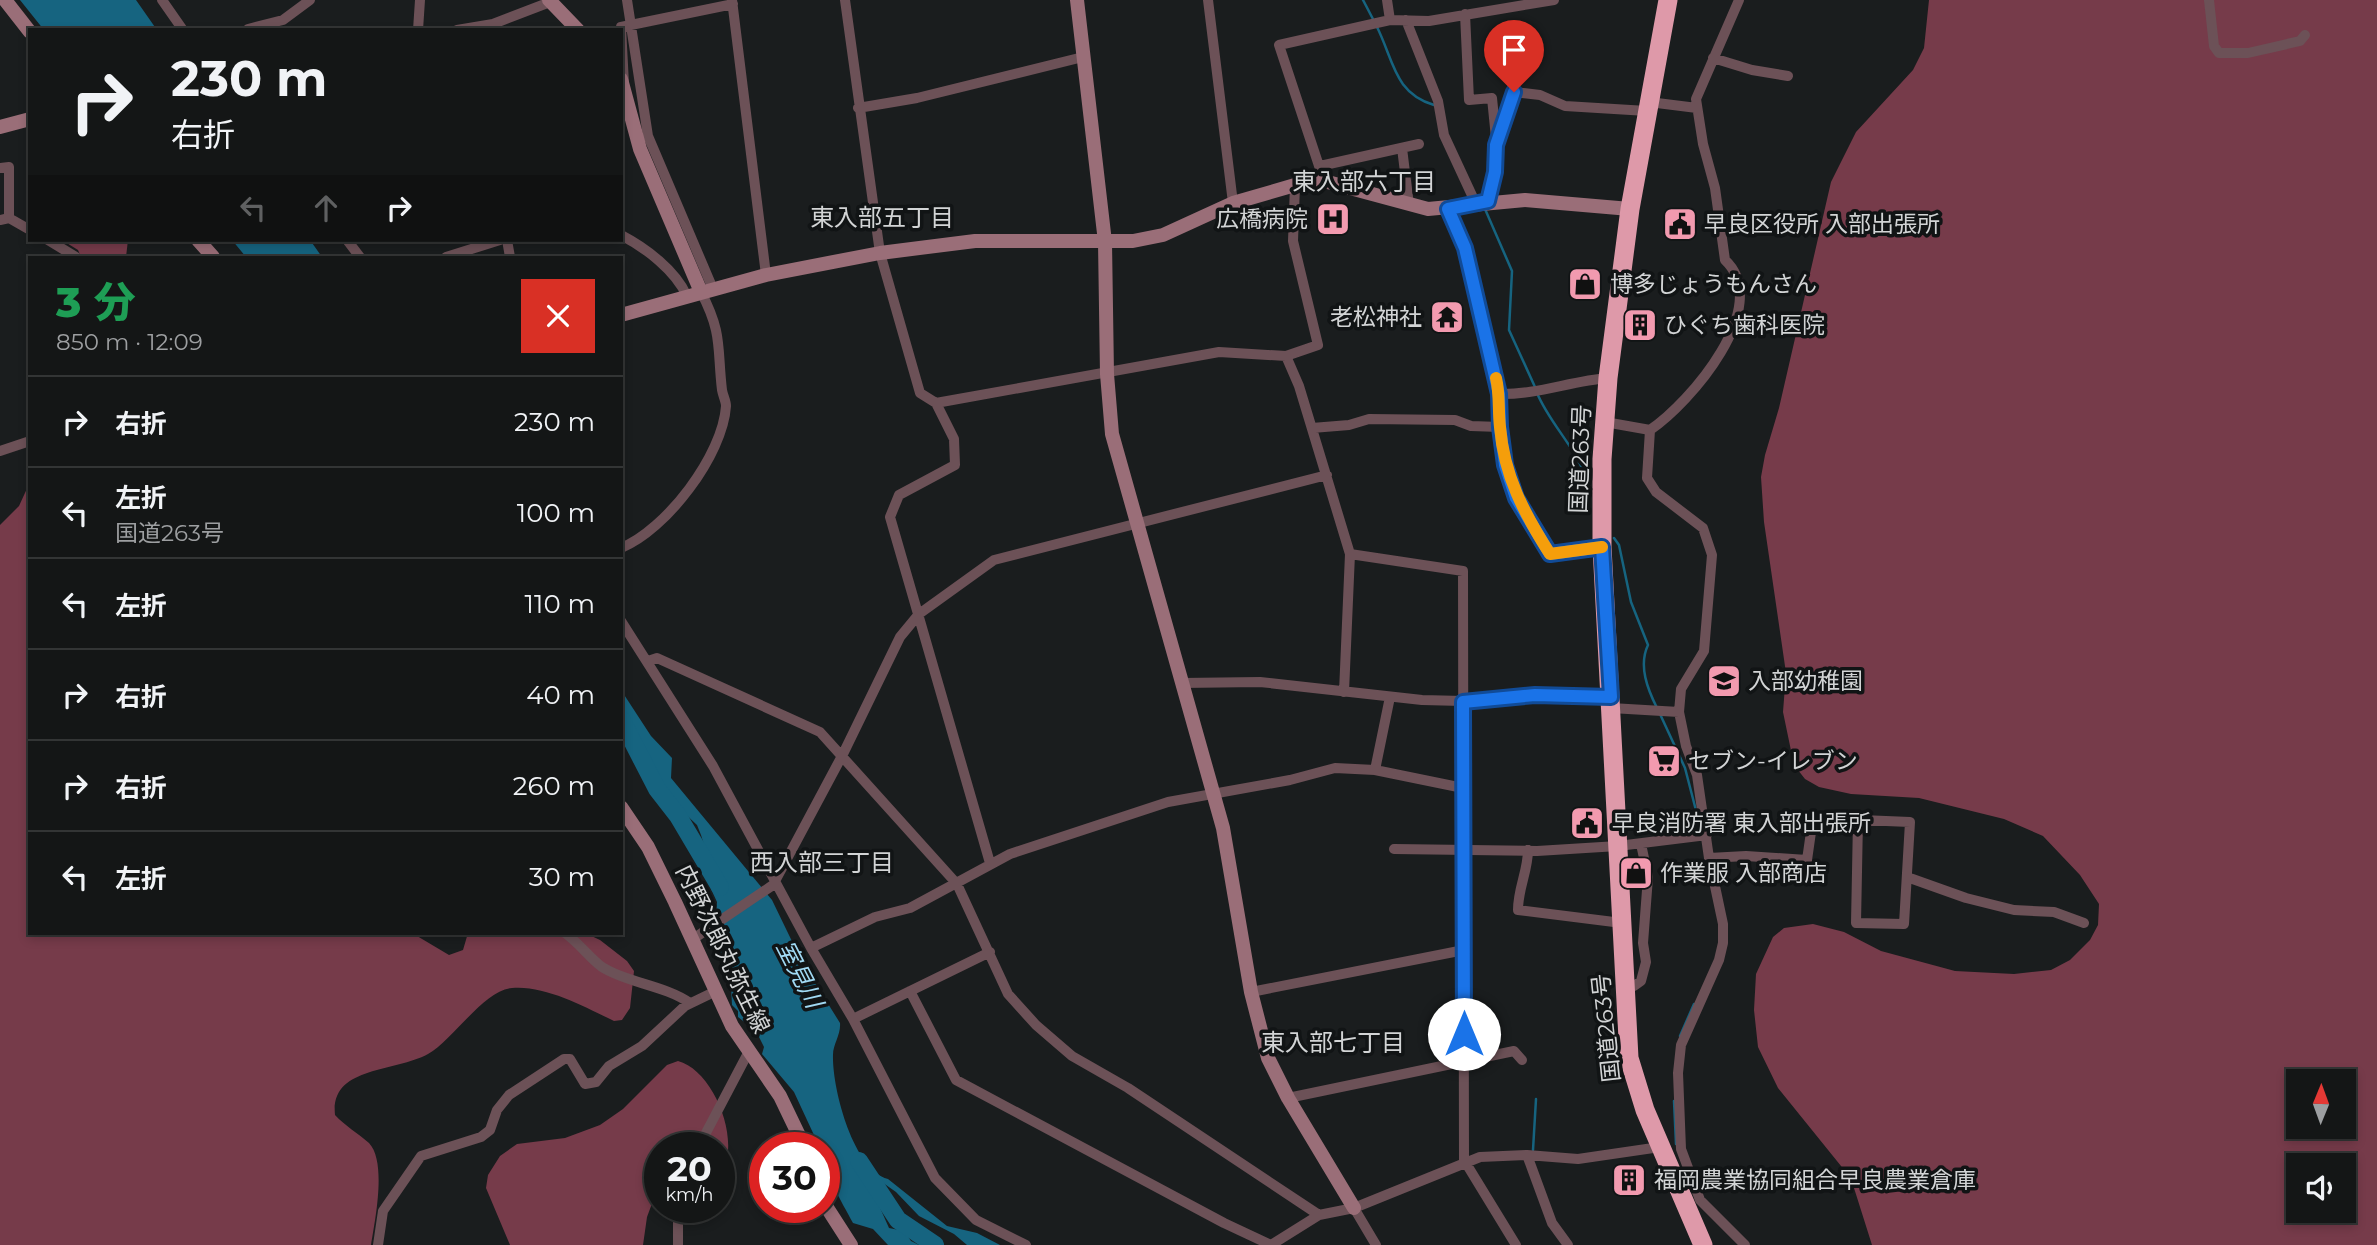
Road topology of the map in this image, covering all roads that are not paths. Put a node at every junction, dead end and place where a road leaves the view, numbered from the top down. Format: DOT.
graph roads {
  1 [pos="5,0"];
  2 [pos="162,0"];
  3 [pos="310,0"];
  4 [pos="420,0"];
  5 [pos="627,0"];
  6 [pos="845,0"];
  7 [pos="1077,0"];
  8 [pos="1208,0"];
  9 [pos="1387,0"];
  10 [pos="1554,0"];
  11 [pos="1668,0"];
  12 [pos="1739,0"];
  13 [pos="2209,0"];
  14 [pos="550,1"];
  15 [pos="732,2"];
  16 [pos="290,15"];
  17 [pos="1465,15"];
  18 [pos="1406,20"];
  19 [pos="1387,21"];
  20 [pos="629,24"];
  21 [pos="489,27"];
  22 [pos="182,28"];
  23 [pos="251,28"];
  24 [pos="292,28"];
  25 [pos="418,28"];
  26 [pos="576,28"];
  27 [pos="621,28"];
  28 [pos="28,29"];
  29 [pos="2305,35"];
  30 [pos="1083,57"];
  31 [pos="1713,58"];
  32 [pos="1788,76"];
  33 [pos="623,81"];
  34 [pos="1648,107"];
  35 [pos="858,108"];
  36 [pos="1698,108"];
  37 [pos="28,120"];
  38 [pos="0,127"];
  39 [pos="1419,144"];
  40 [pos="1496,145"];
  41 [pos="1402,148"];
  42 [pos="1320,166"];
  43 [pos="0,168"];
  44 [pos="1324,181"];
  45 [pos="1295,185"];
  46 [pos="1233,203"];
  47 [pos="1482,203"];
  48 [pos="1409,205"];
  49 [pos="1448,209"];
  50 [pos="1630,209"];
  51 [pos="5,219"];
  52 [pos="28,229"];
  53 [pos="623,235"];
  54 [pos="51,242"];
  55 [pos="200,242"];
  56 [pos="349,242"];
  57 [pos="494,242"];
  58 [pos="1105,242"];
  59 [pos="880,253"];
  60 [pos="74,256"];
  61 [pos="212,256"];
  62 [pos="359,256"];
  63 [pos="449,256"];
  64 [pos="766,275"];
  65 [pos="700,292"];
  66 [pos="623,314"];
  67 [pos="1286,356"];
  68 [pos="1107,374"];
  69 [pos="1608,378"];
  70 [pos="1499,394"];
  71 [pos="936,403"];
  72 [pos="1605,422"];
  73 [pos="1500,427"];
  74 [pos="1312,428"];
  75 [pos="1650,430"];
  76 [pos="28,442"];
  77 [pos="0,450"];
  78 [pos="1327,475"];
  79 [pos="1136,523"];
  80 [pos="623,547"];
  81 [pos="1602,547"];
  82 [pos="1350,554"];
  83 [pos="919,614"];
  84 [pos="623,624"];
  85 [pos="648,661"];
  86 [pos="1181,682"];
  87 [pos="1344,692"];
  88 [pos="1390,697"];
  89 [pos="1463,702"];
  90 [pos="1611,702"];
  91 [pos="1679,712"];
  92 [pos="843,754"];
  93 [pos="1375,770"];
  94 [pos="1463,788"];
  95 [pos="1213,794"];
  96 [pos="623,810"];
  97 [pos="1858,820"];
  98 [pos="1707,835"];
  99 [pos="1641,844"];
  100 [pos="1618,846"];
  101 [pos="1394,849"];
  102 [pos="1464,850"];
  103 [pos="1528,850"];
  104 [pos="1709,858"];
  105 [pos="990,863"];
  106 [pos="1907,877"];
  107 [pos="774,882"];
  108 [pos="957,884"];
  109 [pos="1622,923"];
  110 [pos="2084,923"];
  111 [pos="568,935"];
  112 [pos="696,937"];
  113 [pos="811,948"];
  114 [pos="1464,950"];
  115 [pos="990,952"];
  116 [pos="1625,985"];
  117 [pos="910,991"];
  118 [pos="714,992"];
  119 [pos="1251,992"];
  120 [pos="690,1003"];
  121 [pos="853,1019"];
  122 [pos="748,1053"];
  123 [pos="1522,1060"];
  124 [pos="1464,1062"];
  125 [pos="1287,1098"];
  126 [pos="706,1132"];
  127 [pos="797,1132"];
  128 [pos="1668,1150"];
  129 [pos="1527,1155"];
  130 [pos="1466,1163"];
  131 [pos="1354,1208"];
  132 [pos="1319,1214"];
  133 [pos="678,1223"];
  134 [pos="837,1223"];
  135 [pos="378,1245"];
  136 [pos="678,1245"];
  137 [pos="851,1245"];
  138 [pos="1026,1245"];
  139 [pos="1271,1245"];
  140 [pos="1376,1245"];
  141 [pos="1516,1245"];
  142 [pos="1568,1245"];
  143 [pos="1703,1245"];
  144 [pos="1745,1245"];
  1 -- 28 [label="street"];
  2 -- 22 [label="street"];
  3 -- 16 [label="street"];
  4 -- 25 [label="street"];
  5 -- 20 [label="street"];
  6 -- 35 [label="street"];
  7 -- 30 [label="street"];
  8 -- 46 [label="street"];
  9 -- 19 [label="street"];
  10 -- 17 [label="street"];
  11 -- 34 [label="highway, 国道263号"];
  12 -- 31 [label="street"];
  13 -- 29 [label="street"];
  14 -- 21 [label="street"];
  14 -- 26 [label="street"];
  15 -- 20 [label="street"];
  15 -- 64 [label="street"];
  16 -- 23 [label="street"];
  16 -- 24 [label="street"];
  17 -- 18 [label="street"];
  17 -- 40 [label="street"];
  18 -- 19 [label="street"];
  18 -- 47 [label="street"];
  19 -- 42 [label="street"];
  20 -- 27 [label="street"];
  20 -- 65 [label="street"];
  30 -- 35 [label="street"];
  30 -- 58 [label="street"];
  31 -- 32 [label="street"];
  31 -- 36 [label="street"];
  33 -- 65 [label="street"];
  34 -- 36 [label="street"];
  34 -- 40 [label="street"];
  34 -- 50 [label="highway, 国道263号"];
  35 -- 59 [label="street"];
  36 -- 75 [label="street"];
  37 -- 38 [label="street"];
  39 -- 41 [label="street"];
  40 -- 47 [label="street"];
  41 -- 42 [label="street"];
  41 -- 48 [label="street"];
  42 -- 44 [label="street"];
  43 -- 51 [label="street"];
  44 -- 45 [label="street"];
  44 -- 48 [label="street"];
  45 -- 46 [label="street"];
  45 -- 67 [label="street"];
  46 -- 58 [label="street"];
  47 -- 49 [label="street"];
  47 -- 50 [label="street"];
  48 -- 49 [label="street"];
  49 -- 70 [label="street"];
  50 -- 69 [label="highway, 国道263号"];
  51 -- 52 [label="street"];
  53 -- 65 [label="street"];
  54 -- 60 [label="street"];
  55 -- 61 [label="street"];
  56 -- 62 [label="street"];
  57 -- 63 [label="street"];
  58 -- 59 [label="street"];
  58 -- 68 [label="street"];
  59 -- 64 [label="street"];
  59 -- 71 [label="street"];
  64 -- 65 [label="street"];
  65 -- 66 [label="street"];
  65 -- 80 [label="street"];
  67 -- 68 [label="street"];
  67 -- 74 [label="street"];
  68 -- 71 [label="street"];
  68 -- 79 [label="street"];
  69 -- 70 [label="street"];
  69 -- 72 [label="highway, 国道263号"];
  70 -- 73 [label="street"];
  71 -- 83 [label="street"];
  72 -- 75 [label="street"];
  72 -- 81 [label="highway, 国道263号"];
  73 -- 74 [label="street"];
  73 -- 81 [label="street"];
  74 -- 78 [label="street"];
  75 -- 91 [label="street"];
  76 -- 77 [label="street"];
  78 -- 79 [label="street"];
  78 -- 82 [label="street"];
  79 -- 83 [label="street"];
  79 -- 86 [label="street"];
  81 -- 90 [label="highway, 国道263号"];
  82 -- 87 [label="street"];
  82 -- 89 [label="street"];
  83 -- 92 [label="street"];
  83 -- 105 [label="street"];
  84 -- 85 [label="street"];
  85 -- 92 [label="street"];
  85 -- 107 [label="street"];
  86 -- 87 [label="street"];
  86 -- 95 [label="street"];
  87 -- 88 [label="street"];
  88 -- 89 [label="street"];
  88 -- 93 [label="street"];
  89 -- 90 [label="street"];
  89 -- 94 [label="street"];
  90 -- 91 [label="street"];
  90 -- 100 [label="highway, 国道263号"];
  91 -- 98 [label="street"];
  92 -- 107 [label="street"];
  92 -- 108 [label="street"];
  93 -- 94 [label="street"];
  93 -- 95 [label="street"];
  94 -- 102 [label="street"];
  95 -- 105 [label="street"];
  95 -- 119 [label="street"];
  96 -- 112 [label="street, 内野次郎丸弥生線"];
  97 -- 104 [label="street"];
  97 -- 106 [label="street"];
  97 -- 106 [label="street"];
  98 -- 99 [label="street"];
  98 -- 104 [label="street"];
  99 -- 100 [label="street"];
  99 -- 116 [label="street"];
  100 -- 103 [label="street"];
  100 -- 109 [label="highway, 国道263号"];
  101 -- 102 [label="street"];
  102 -- 103 [label="street"];
  102 -- 114 [label="street"];
  103 -- 109 [label="street"];
  104 -- 128 [label="street"];
  105 -- 108 [label="street"];
  106 -- 110 [label="street"];
  107 -- 112 [label="street"];
  107 -- 113 [label="street"];
  108 -- 113 [label="street"];
  108 -- 115 [label="street"];
  109 -- 116 [label="highway, 国道263号"];
  111 -- 120 [label="street"];
  112 -- 118 [label="street, 内野次郎丸弥生線"];
  113 -- 121 [label="street"];
  114 -- 119 [label="street"];
  114 -- 124 [label="street"];
  115 -- 117 [label="street"];
  115 -- 132 [label="street"];
  116 -- 128 [label="highway, 国道263号"];
  117 -- 121 [label="street"];
  117 -- 139 [label="street"];
  118 -- 120 [label="street"];
  118 -- 122 [label="street, 内野次郎丸弥生線"];
  119 -- 125 [label="street"];
  120 -- 135 [label="street"];
  121 -- 138 [label="street"];
  122 -- 126 [label="street"];
  122 -- 127 [label="street, 内野次郎丸弥生線"];
  123 -- 124 [label="street"];
  124 -- 125 [label="street"];
  124 -- 130 [label="street"];
  125 -- 131 [label="street"];
  128 -- 129 [label="street"];
  128 -- 143 [label="highway, 国道263号"];
  128 -- 144 [label="street"];
  129 -- 130 [label="street"];
  129 -- 142 [label="street"];
  130 -- 131 [label="street"];
  130 -- 141 [label="street"];
  131 -- 132 [label="street"];
  131 -- 140 [label="street"];
  132 -- 139 [label="street"];
  133 -- 136 [label="street"];
  134 -- 137 [label="street"];
}
